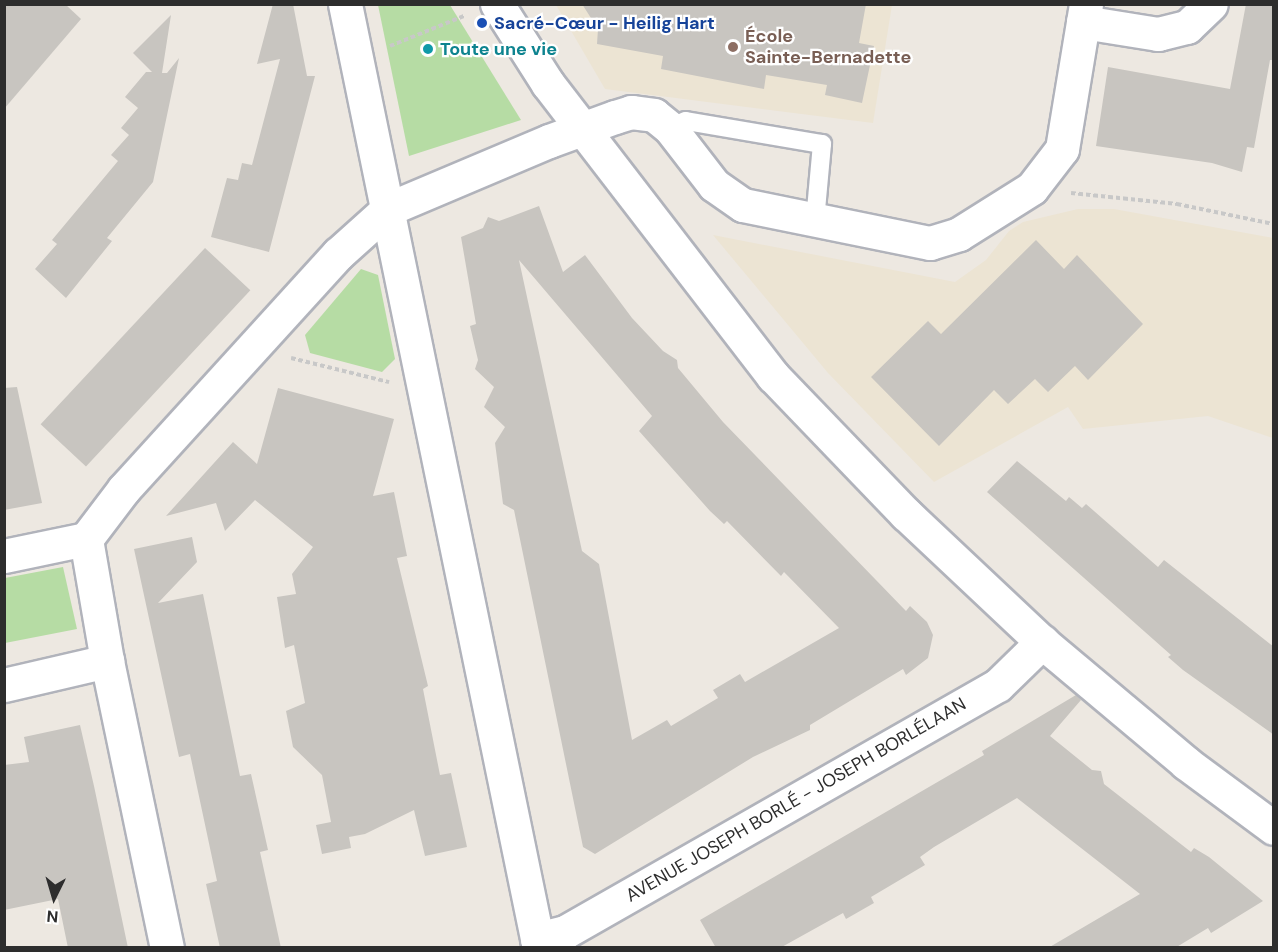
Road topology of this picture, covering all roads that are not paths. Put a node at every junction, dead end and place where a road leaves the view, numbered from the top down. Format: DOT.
graph roads {
  1 [pos="345,4"];
  2 [pos="498,4"];
  3 [pos="1211,4"];
  4 [pos="1085,13"];
  5 [pos="670,128"];
  6 [pos="582,129"];
  7 [pos="388,209"];
  8 [pos="815,221"];
  9 [pos="86,539"];
  10 [pos="4,556"];
  11 [pos="1042,642"];
  12 [pos="107,661"];
  13 [pos="4,685"];
  14 [pos="1274,828"];
  15 [pos="538,943"];
  16 [pos="167,948"];
  1 -- 7 [label="street"];
  2 -- 6 [label="street"];
  3 -- 4 [label="street"];
  4 -- 8 [label="street"];
  5 -- 6 [label="street"];
  5 -- 8 [label="street"];
  5 -- 8 [label="lane"];
  6 -- 7 [label="street"];
  6 -- 11 [label="street"];
  7 -- 9 [label="street"];
  7 -- 15 [label="street"];
  9 -- 10 [label="street"];
  9 -- 12 [label="street"];
  11 -- 14 [label="street"];
  11 -- 15 [label="street, AVENUE JOSEPH BORLÉ - JOSEPH BORLÉLAAN"];
  12 -- 13 [label="street"];
  12 -- 16 [label="street"];
}
